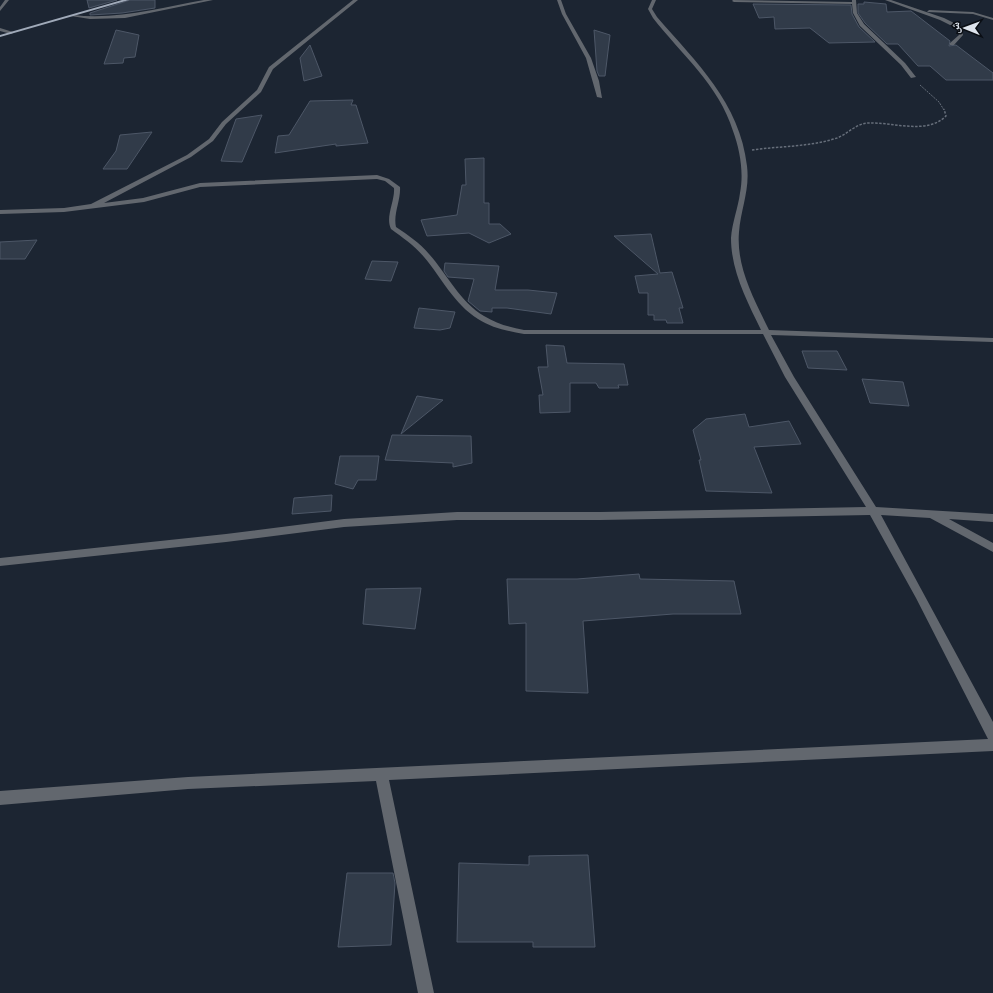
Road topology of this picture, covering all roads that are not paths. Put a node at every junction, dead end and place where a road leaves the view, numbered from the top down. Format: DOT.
graph roads {
  1 [pos="7,0"];
  2 [pos="127,0"];
  3 [pos="211,0"];
  4 [pos="356,0"];
  5 [pos="559,0"];
  6 [pos="654,0"];
  7 [pos="734,0"];
  8 [pos="887,0"];
  9 [pos="854,2"];
  10 [pos="0,10"];
  11 [pos="919,11"];
  12 [pos="73,16"];
  13 [pos="993,18"];
  14 [pos="0,29"];
  15 [pos="11,33"];
  16 [pos="0,36"];
  17 [pos="952,44"];
  18 [pos="913,77"];
  19 [pos="600,96"];
  20 [pos="93,206"];
  21 [pos="0,212"];
  22 [pos="765,332"];
  23 [pos="993,340"];
  24 [pos="874,511"];
  25 [pos="930,514"];
  26 [pos="993,518"];
  27 [pos="993,548"];
  28 [pos="0,562"];
  29 [pos="993,735"];
  30 [pos="993,745"];
  31 [pos="381,774"];
  32 [pos="0,798"];
  33 [pos="426,993"];
  1 -- 10 [label="street"];
  2 -- 12 [label="main road"];
  3 -- 12 [label="street"];
  4 -- 20 [label="street"];
  5 -- 19 [label="street"];
  6 -- 22 [label="street"];
  7 -- 9 [label="street"];
  8 -- 11 [label="street"];
  9 -- 18 [label="street"];
  11 -- 13 [label="street"];
  11 -- 17 [label="street"];
  12 -- 15 [label="main road"];
  14 -- 15 [label="street"];
  15 -- 16 [label="main road"];
  20 -- 21 [label="street"];
  20 -- 22 [label="street"];
  22 -- 23 [label="street"];
  22 -- 24 [label="street"];
  24 -- 25 [label="street"];
  24 -- 28 [label="street"];
  24 -- 29 [label="street"];
  25 -- 26 [label="street"];
  25 -- 27 [label="street"];
  30 -- 31 [label="street"];
  31 -- 32 [label="street"];
  31 -- 33 [label="street"];
}
